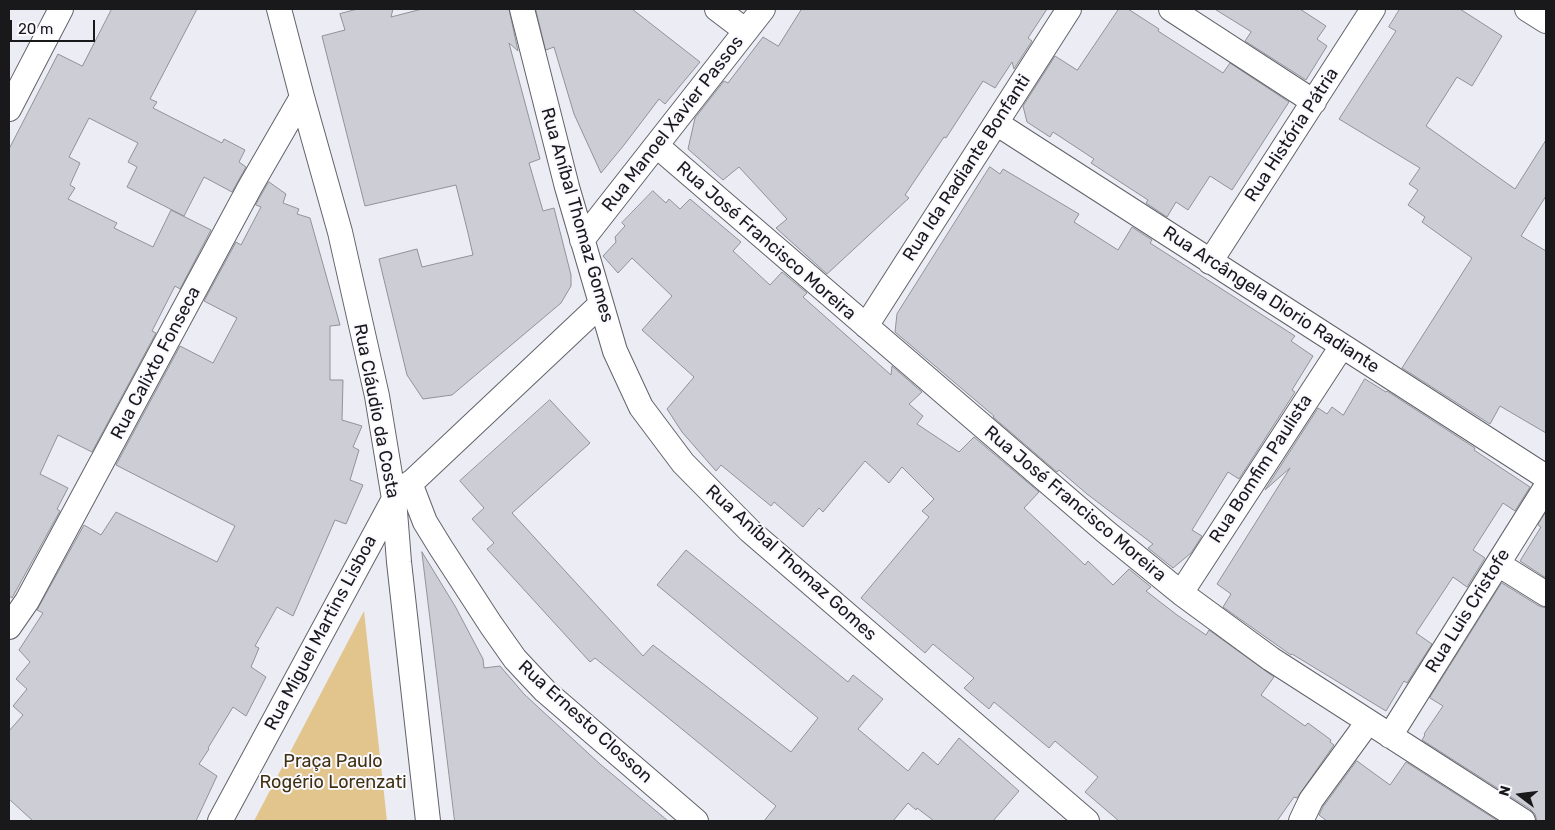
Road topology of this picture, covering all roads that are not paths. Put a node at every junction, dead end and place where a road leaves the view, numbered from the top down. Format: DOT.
graph roads {
  1 [pos="61,9"];
  2 [pos="279,9"];
  3 [pos="522,9"];
  4 [pos="716,9"];
  5 [pos="763,9"];
  6 [pos="1069,9"];
  7 [pos="1170,9"];
  8 [pos="1373,9"];
  9 [pos="1527,9"];
  10 [pos="1546,21"];
  11 [pos="746,31"];
  12 [pos="302,98"];
  13 [pos="1314,102"];
  14 [pos="9,109"];
  15 [pos="996,123"];
  16 [pos="656,146"];
  17 [pos="582,240"];
  18 [pos="1210,262"];
  19 [pos="601,304"];
  20 [pos="866,326"];
  21 [pos="1342,346"];
  22 [pos="1546,477"];
  23 [pos="1546,487"];
  24 [pos="402,491"];
  25 [pos="1498,564"];
  26 [pos="1181,593"];
  27 [pos="1546,594"];
  28 [pos="9,627"];
  29 [pos="1368,722"];
  30 [pos="1390,736"];
  31 [pos="220,821"];
  32 [pos="428,821"];
  33 [pos="696,821"];
  34 [pos="1087,821"];
  35 [pos="1301,821"];
  36 [pos="1523,821"];
  1 -- 14 [label="street"];
  2 -- 12 [label="street, Rua Cláudio da Costa"];
  3 -- 17 [label="street, Rua Aníbal Thomaz Gomes"];
  4 -- 11 [label="street"];
  5 -- 11 [label="street, Rua Manoel Xavier Passos"];
  6 -- 15 [label="street, Rua Ida Radiante Bonfanti"];
  7 -- 13 [label="street"];
  8 -- 13 [label="street, Rua História Pátria"];
  9 -- 10 [label="street"];
  11 -- 16 [label="street, Rua Manoel Xavier Passos"];
  12 -- 24 [label="street, Rua Cláudio da Costa"];
  12 -- 28 [label="street, Rua Calixto Fonseca"];
  13 -- 18 [label="street, Rua História Pátria"];
  15 -- 18 [label="street, Rua Arcângela Diorio Radiante"];
  15 -- 20 [label="street, Rua Ida Radiante Bonfanti"];
  16 -- 17 [label="street, Rua Manoel Xavier Passos"];
  16 -- 20 [label="street, Rua José Francisco Moreira"];
  17 -- 19 [label="street, Rua Aníbal Thomaz Gomes"];
  18 -- 21 [label="street, Rua Arcângela Diorio Radiante"];
  19 -- 24 [label="street, Rua Miguel Martins Lisboa"];
  19 -- 34 [label="street, Rua Aníbal Thomaz Gomes"];
  20 -- 26 [label="street, Rua José Francisco Moreira"];
  21 -- 22 [label="street, Rua Arcângela Diorio Radiante"];
  21 -- 26 [label="street, Rua Bomfim Paulista"];
  23 -- 25 [label="street, Rua Luis Cristofe"];
  24 -- 31 [label="street, Rua Miguel Martins Lisboa"];
  24 -- 32 [label="street, Rua Cláudio da Costa"];
  24 -- 33 [label="street, Rua Ernesto Closson"];
  25 -- 27 [label="street"];
  25 -- 30 [label="street, Rua Luis Cristofe"];
  26 -- 29 [label="street, Rua José Francisco Moreira"];
  29 -- 30 [label="street, Rua José Francisco Moreira"];
  29 -- 35 [label="street"];
  30 -- 36 [label="street, Rua José Francisco Moreira"];
}
